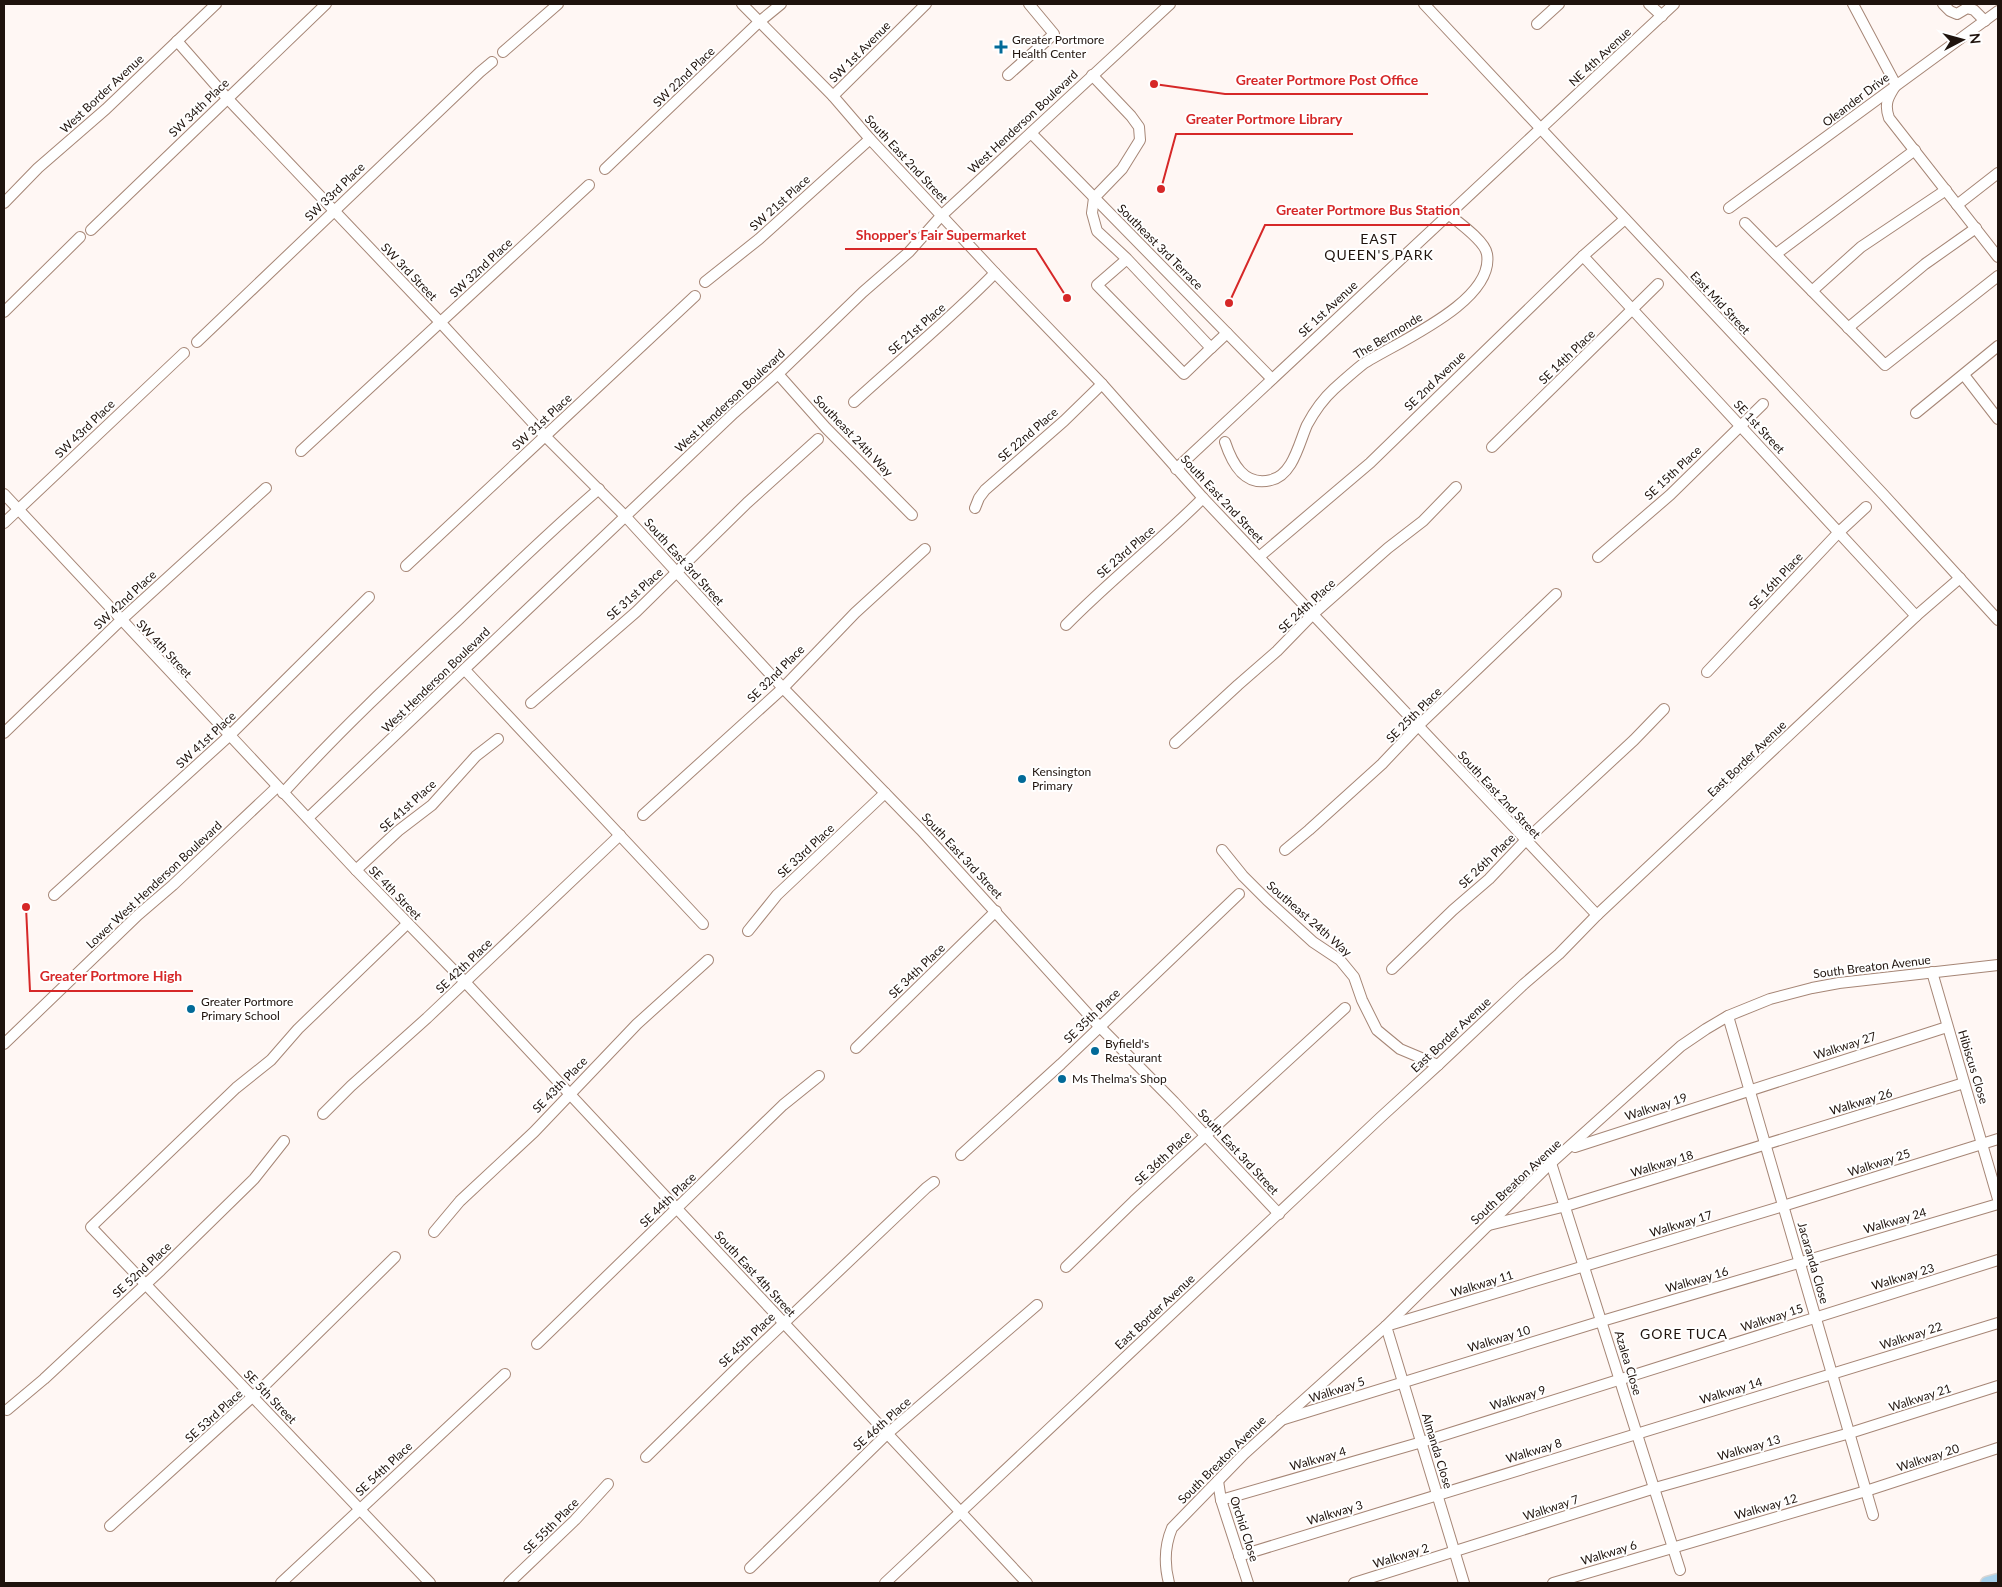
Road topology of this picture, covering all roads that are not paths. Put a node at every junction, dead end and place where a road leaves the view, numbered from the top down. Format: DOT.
graph roads {
  1 [pos="216,4"];
  2 [pos="326,4"];
  3 [pos="558,4"];
  4 [pos="742,4"];
  5 [pos="781,4"];
  6 [pos="926,4"];
  7 [pos="1029,4"];
  8 [pos="1170,4"];
  9 [pos="1424,4"];
  10 [pos="1559,4"];
  11 [pos="1650,4"];
  12 [pos="1674,4"];
  13 [pos="1852,4"];
  14 [pos="1943,4"];
  15 [pos="1998,11"];
  16 [pos="1662,16"];
  17 [pos="1985,21"];
  18 [pos="759,22"];
  19 [pos="1537,24"];
  20 [pos="177,41"];
  21 [pos="503,52"];
  22 [pos="492,62"];
  23 [pos="1008,75"];
  24 [pos="1092,76"];
  25 [pos="1896,85"];
  26 [pos="833,96"];
  27 [pos="227,98"];
  28 [pos="1541,127"];
  29 [pos="1031,133"];
  30 [pos="870,139"];
  31 [pos="1915,150"];
  32 [pos="605,169"];
  33 [pos="1998,173"];
  34 [pos="589,185"];
  35 [pos="1946,190"];
  36 [pos="1094,198"];
  37 [pos="4,203"];
  38 [pos="1958,205"];
  39 [pos="1729,208"];
  40 [pos="334,211"];
  41 [pos="1448,214"];
  42 [pos="941,216"];
  43 [pos="1624,219"];
  44 [pos="1745,222"];
  45 [pos="1976,228"];
  46 [pos="91,230"];
  47 [pos="80,237"];
  48 [pos="1776,254"];
  49 [pos="1583,256"];
  50 [pos="1998,257"];
  51 [pos="1127,259"];
  52 [pos="995,273"];
  53 [pos="1998,276"];
  54 [pos="705,282"];
  55 [pos="1658,284"];
  56 [pos="1812,291"];
  57 [pos="695,296"];
  58 [pos="1633,311"];
  59 [pos="4,312"];
  60 [pos="440,322"];
  61 [pos="1848,328"];
  62 [pos="1227,333"];
  63 [pos="197,342"];
  64 [pos="1998,346"];
  65 [pos="1211,348"];
  66 [pos="184,353"];
  67 [pos="778,374"];
  68 [pos="1964,375"];
  69 [pos="1272,379"];
  70 [pos="1102,384"];
  71 [pos="854,402"];
  72 [pos="1763,404"];
  73 [pos="1916,413"];
  74 [pos="1998,419"];
  75 [pos="1742,426"];
  76 [pos="545,436"];
  77 [pos="818,439"];
  78 [pos="1225,442"];
  79 [pos="1492,447"];
  80 [pos="301,451"];
  81 [pos="1176,469"];
  82 [pos="1456,487"];
  83 [pos="266,488"];
  84 [pos="599,489"];
  85 [pos="4,494"];
  86 [pos="1203,498"];
  87 [pos="975,508"];
  88 [pos="1866,508"];
  89 [pos="18,510"];
  90 [pos="912,515"];
  91 [pos="626,517"];
  92 [pos="4,524"];
  93 [pos="1839,532"];
  94 [pos="925,549"];
  95 [pos="1259,557"];
  96 [pos="1598,557"];
  97 [pos="406,566"];
  98 [pos="676,573"];
  99 [pos="1960,578"];
  100 [pos="1556,594"];
  101 [pos="370,598"];
  102 [pos="1312,615"];
  103 [pos="1916,616"];
  104 [pos="1998,620"];
  105 [pos="120,621"];
  106 [pos="1066,625"];
  107 [pos="465,670"];
  108 [pos="1707,672"];
  109 [pos="783,688"];
  110 [pos="531,703"];
  111 [pos="1664,709"];
  112 [pos="1418,726"];
  113 [pos="4,733"];
  114 [pos="229,736"];
  115 [pos="498,738"];
  116 [pos="1175,743"];
  117 [pos="280,790"];
  118 [pos="885,793"];
  119 [pos="643,815"];
  120 [pos="308,818"];
  121 [pos="620,835"];
  122 [pos="1525,841"];
  123 [pos="1222,850"];
  124 [pos="1285,850"];
  125 [pos="356,870"];
  126 [pos="1239,894"];
  127 [pos="54,895"];
  128 [pos="996,911"];
  129 [pos="1597,915"];
  130 [pos="407,924"];
  131 [pos="703,924"];
  132 [pos="748,931"];
  133 [pos="708,960"];
  134 [pos="1998,964"];
  135 [pos="1392,969"];
  136 [pos="1932,972"];
  137 [pos="465,982"];
  138 [pos="1345,1008"];
  139 [pos="1728,1016"];
  140 [pos="1100,1026"];
  141 [pos="1947,1027"];
  142 [pos="4,1044"];
  143 [pos="856,1048"];
  144 [pos="1438,1065"];
  145 [pos="819,1076"];
  146 [pos="1964,1083"];
  147 [pos="1750,1089"];
  148 [pos="569,1095"];
  149 [pos="323,1114"];
  150 [pos="1205,1136"];
  151 [pos="1998,1139"];
  152 [pos="284,1141"];
  153 [pos="1983,1143"];
  154 [pos="1766,1145"];
  155 [pos="1570,1149"];
  156 [pos="961,1155"];
  157 [pos="1551,1164"];
  158 [pos="934,1182"];
  159 [pos="1998,1199"];
  160 [pos="1998,1204"];
  161 [pos="1566,1206"];
  162 [pos="1783,1206"];
  163 [pos="677,1210"];
  164 [pos="1279,1214"];
  165 [pos="1487,1226"];
  166 [pos="434,1232"];
  167 [pos="395,1257"];
  168 [pos="1998,1260"];
  169 [pos="1799,1263"];
  170 [pos="1585,1266"];
  171 [pos="1066,1267"];
  172 [pos="145,1284"];
  173 [pos="1037,1305"];
  174 [pos="1816,1317"];
  175 [pos="1602,1321"];
  176 [pos="784,1322"];
  177 [pos="1998,1323"];
  178 [pos="1386,1326"];
  179 [pos="537,1344"];
  180 [pos="505,1374"];
  181 [pos="1832,1374"];
  182 [pos="1621,1379"];
  183 [pos="1404,1382"];
  184 [pos="1998,1386"];
  185 [pos="253,1397"];
  186 [pos="7,1410"];
  187 [pos="1278,1422"];
  188 [pos="1637,1432"];
  189 [pos="1850,1433"];
  190 [pos="887,1434"];
  191 [pos="1422,1442"];
  192 [pos="1998,1448"];
  193 [pos="646,1457"];
  194 [pos="1218,1481"];
  195 [pos="608,1484"];
  196 [pos="1655,1488"];
  197 [pos="1866,1491"];
  198 [pos="1438,1494"];
  199 [pos="1221,1500"];
  200 [pos="359,1509"];
  201 [pos="960,1511"];
  202 [pos="1873,1516"];
  203 [pos="110,1526"];
  204 [pos="1672,1548"];
  205 [pos="1455,1552"];
  206 [pos="1239,1556"];
  207 [pos="750,1568"];
  208 [pos="1680,1570"];
  209 [pos="1998,1580"];
  210 [pos="281,1583"];
  211 [pos="430,1583"];
  212 [pos="509,1583"];
  213 [pos="885,1583"];
  214 [pos="1027,1583"];
  215 [pos="1169,1583"];
  216 [pos="1248,1583"];
  217 [pos="1354,1583"];
  218 [pos="1464,1583"];
  219 [pos="1553,1583"];
  220 [pos="1987,1583"];
  1 -- 20 [label="street, West Border Avenue"];
  2 -- 27 [label="street, SW 34th Place"];
  3 -- 21 [label="street"];
  4 -- 18 [label="street, South East 2nd Street"];
  5 -- 18 [label="street, SW 22nd Place"];
  6 -- 26 [label="street, SW 1st Avenue"];
  7 -- 23 [label="street"];
  8 -- 24 [label="street, West Henderson Boulevard"];
  9 -- 28 [label="street, East Mid Street"];
  10 -- 19 [label="street"];
  11 -- 16 [label="street"];
  12 -- 16 [label="street, NE 4th Avenue"];
  13 -- 25 [label="street"];
  14 -- 17 [label="street"];
  15 -- 17 [label="street, Oleander Drive"];
  16 -- 28 [label="street, NE 4th Avenue"];
  17 -- 25 [label="street, Oleander Drive"];
  18 -- 26 [label="street, South East 2nd Street"];
  18 -- 32 [label="street, SW 22nd Place"];
  20 -- 27 [label="street, SW 3rd Street"];
  20 -- 37 [label="street, West Border Avenue"];
  22 -- 40 [label="street, SW 33rd Place"];
  24 -- 29 [label="street, West Henderson Boulevard"];
  24 -- 36 [label="street"];
  25 -- 31 [label="street"];
  25 -- 39 [label="street, Oleander Drive"];
  26 -- 30 [label="street, South East 2nd Street"];
  27 -- 40 [label="street, SW 3rd Street"];
  27 -- 46 [label="street, SW 34th Place"];
  28 -- 41 [label="street, SE 1st Avenue"];
  28 -- 43 [label="street, East Mid Street"];
  29 -- 36 [label="street, Southeast 3rd Terrace"];
  29 -- 42 [label="street, West Henderson Boulevard"];
  30 -- 42 [label="street, South East 2nd Street"];
  30 -- 54 [label="street, SW 21st Place"];
  31 -- 35 [label="street"];
  31 -- 48 [label="street"];
  33 -- 38 [label="street"];
  34 -- 60 [label="street, SW 32nd Place"];
  35 -- 38 [label="street"];
  35 -- 56 [label="street"];
  36 -- 51 [label="street"];
  36 -- 62 [label="street, Southeast 3rd Terrace"];
  38 -- 45 [label="street"];
  40 -- 60 [label="street, SW 3rd Street"];
  40 -- 63 [label="street, SW 33rd Place"];
  41 -- 69 [label="street, SE 1st Avenue"];
  41 -- 78 [label="street, The Bermonde"];
  42 -- 52 [label="street, South East 2nd Street"];
  42 -- 67 [label="street, West Henderson Boulevard"];
  43 -- 49 [label="street, SE 2nd Avenue"];
  43 -- 99 [label="street, East Mid Street"];
  44 -- 48 [label="street"];
  45 -- 50 [label="street"];
  45 -- 61 [label="street"];
  47 -- 59 [label="street"];
  48 -- 56 [label="street"];
  49 -- 58 [label="street, SE 1st Street"];
  49 -- 95 [label="street, SE 2nd Avenue"];
  51 -- 65 [label="street"];
  51 -- 65 [label="street"];
  52 -- 70 [label="street, South East 2nd Street"];
  52 -- 71 [label="street, SE 21st Place"];
  53 -- 61 [label="street"];
  55 -- 58 [label="street, SE 14th Place"];
  56 -- 61 [label="street"];
  57 -- 76 [label="street, SW 31st Place"];
  58 -- 75 [label="street, SE 1st Street"];
  58 -- 79 [label="street, SE 14th Place"];
  60 -- 76 [label="street, SW 3rd Street"];
  60 -- 80 [label="street, SW 32nd Place"];
  62 -- 65 [label="street"];
  62 -- 69 [label="street, Southeast 3rd Terrace"];
  64 -- 68 [label="street"];
  66 -- 89 [label="street, SW 43rd Place"];
  67 -- 90 [label="street, Southeast 24th Way"];
  67 -- 91 [label="street, West Henderson Boulevard"];
  68 -- 73 [label="street"];
  68 -- 74 [label="street"];
  69 -- 81 [label="street, SE 1st Avenue"];
  70 -- 81 [label="street, South East 2nd Street"];
  70 -- 87 [label="street, SE 22nd Place"];
  72 -- 75 [label="street, SE 15th Place"];
  75 -- 93 [label="street, SE 1st Street"];
  75 -- 96 [label="street, SE 15th Place"];
  76 -- 84 [label="street, SW 3rd Street"];
  76 -- 97 [label="street, SW 31st Place"];
  77 -- 98 [label="street, SE 31st Place"];
  81 -- 86 [label="street, South East 2nd Street"];
  82 -- 102 [label="street, SE 24th Place"];
  83 -- 105 [label="street, SW 42nd Place"];
  84 -- 91 [label="street, SW 3rd Street"];
  84 -- 117 [label="street, Lower West Henderson Boulevard"];
  85 -- 89 [label="street, SW 4th Street"];
  86 -- 95 [label="street, South East 2nd Street"];
  86 -- 106 [label="street, SE 23rd Place"];
  88 -- 93 [label="street, SE 16th Place"];
  89 -- 92 [label="street, SW 43rd Place"];
  89 -- 105 [label="street, SW 4th Street"];
  91 -- 98 [label="street, South East 3rd Street"];
  91 -- 107 [label="street, West Henderson Boulevard"];
  93 -- 103 [label="street, SE 1st Street"];
  93 -- 108 [label="street, SE 16th Place"];
  94 -- 109 [label="street, SE 32nd Place"];
  95 -- 102 [label="street, South East 2nd Street"];
  98 -- 109 [label="street, South East 3rd Street"];
  98 -- 110 [label="street, SE 31st Place"];
  99 -- 103 [label="street, East Border Avenue"];
  99 -- 104 [label="street, East Mid Street"];
  100 -- 112 [label="street, SE 25th Place"];
  101 -- 114 [label="street, SW 41st Place"];
  102 -- 112 [label="street, South East 2nd Street"];
  102 -- 116 [label="street, SE 24th Place"];
  103 -- 129 [label="street, East Border Avenue"];
  105 -- 113 [label="street, SW 42nd Place"];
  105 -- 114 [label="street, SW 4th Street"];
  107 -- 120 [label="street, West Henderson Boulevard"];
  107 -- 121 [label="street"];
  109 -- 118 [label="street, South East 3rd Street"];
  109 -- 119 [label="street, SE 32nd Place"];
  111 -- 122 [label="street, SE 26th Place"];
  112 -- 122 [label="street, South East 2nd Street"];
  112 -- 124 [label="street, SE 25th Place"];
  114 -- 117 [label="street, SW 4th Street"];
  114 -- 127 [label="street, SW 41st Place"];
  115 -- 125 [label="street, SE 41st Place"];
  117 -- 120 [label="street, SW 4th Street"];
  117 -- 142 [label="street, Lower West Henderson Boulevard"];
  118 -- 128 [label="street, South East 3rd Street"];
  118 -- 132 [label="street, SE 33rd Place"];
  120 -- 125 [label="street, SE 4th Street"];
  121 -- 131 [label="street"];
  121 -- 137 [label="street, SE 42th Place"];
  122 -- 129 [label="street, South East 2nd Street"];
  122 -- 135 [label="street, SE 26th Place"];
  123 -- 144 [label="street, Southeast 24th Way"];
  125 -- 130 [label="street, SE 4th Street"];
  126 -- 140 [label="street, SE 35th Place"];
  128 -- 140 [label="street, South East 3rd Street"];
  128 -- 143 [label="street, SE 34th Place"];
  129 -- 144 [label="street, East Border Avenue"];
  130 -- 137 [label="street, SE 4th Street"];
  130 -- 172 [label="street, SE 5th Street"];
  133 -- 148 [label="street, SE 43th Place"];
  134 -- 136 [label="street, South Breaton Avenue"];
  136 -- 139 [label="street, South Breaton Avenue"];
  136 -- 141 [label="street, Hibiscus Close"];
  137 -- 148 [label="street, South East 4th Street"];
  137 -- 149 [label="street, SE 42th Place"];
  138 -- 150 [label="street, SE 36th Place"];
  139 -- 147 [label="street, Jacaranda Close"];
  139 -- 155 [label="street, South Breaton Avenue"];
  140 -- 150 [label="street, South East 3rd Street"];
  140 -- 156 [label="street, SE 35th Place"];
  141 -- 146 [label="street, Hibiscus Close"];
  141 -- 147 [label="street, Walkway 27"];
  144 -- 164 [label="street, East Border Avenue"];
  145 -- 163 [label="street, SE 44th Place"];
  146 -- 153 [label="street, Hibiscus Close"];
  146 -- 154 [label="street, Walkway 26"];
  147 -- 154 [label="street, Jacaranda Close"];
  147 -- 155 [label="street, Walkway 19"];
  148 -- 163 [label="street, South East 4th Street"];
  148 -- 166 [label="street, SE 43th Place"];
  150 -- 164 [label="street, South East 3rd Street"];
  150 -- 171 [label="street, SE 36th Place"];
  151 -- 153 [label="street, Walkway 25"];
  152 -- 172 [label="street, SE 52nd Place"];
  153 -- 159 [label="street, Hibiscus Close"];
  153 -- 162 [label="street, Walkway 25"];
  154 -- 161 [label="street, Walkway 18"];
  154 -- 162 [label="street, Jacaranda Close"];
  155 -- 157 [label="street, South Breaton Avenue"];
  157 -- 161 [label="street, Azalea Close"];
  157 -- 165 [label="street, South Breaton Avenue"];
  158 -- 176 [label="street, SE 45th Place"];
  160 -- 169 [label="street, Walkway 24"];
  161 -- 165 [label="street, Walkway 18"];
  161 -- 170 [label="street, Azalea Close"];
  162 -- 169 [label="street, Jacaranda Close"];
  162 -- 170 [label="street, Walkway 17"];
  163 -- 176 [label="street, South East 4th Street"];
  163 -- 179 [label="street, SE 44th Place"];
  164 -- 201 [label="street, East Border Avenue"];
  165 -- 178 [label="street, South Breaton Avenue"];
  167 -- 185 [label="street, SE 53rd Place"];
  168 -- 174 [label="street, Walkway 23"];
  169 -- 174 [label="street, Jacaranda Close"];
  169 -- 175 [label="street, Walkway 16"];
  170 -- 175 [label="street, Azalea Close"];
  170 -- 178 [label="street, Walkway 11"];
  172 -- 185 [label="street, SE 5th Street"];
  172 -- 186 [label="street, SE 52nd Place"];
  173 -- 190 [label="street, SE 46th Place"];
  174 -- 181 [label="street, Jacaranda Close"];
  174 -- 182 [label="street, Walkway 15"];
  175 -- 182 [label="street, Azalea Close"];
  175 -- 183 [label="street, Walkway 10"];
  176 -- 190 [label="street, South East 4th Street"];
  176 -- 193 [label="street, SE 45th Place"];
  177 -- 181 [label="street, Walkway 22"];
  178 -- 183 [label="street, Almanda Close"];
  178 -- 187 [label="street, South Breaton Avenue"];
  180 -- 200 [label="street, SE 54th Place"];
  181 -- 188 [label="street, Walkway 14"];
  181 -- 189 [label="street, Jacaranda Close"];
  182 -- 188 [label="street, Azalea Close"];
  182 -- 191 [label="street, Walkway 9"];
  183 -- 187 [label="street, Walkway 5"];
  183 -- 191 [label="street, Almanda Close"];
  184 -- 189 [label="street, Walkway 21"];
  185 -- 200 [label="street, SE 5th Street"];
  185 -- 203 [label="street, SE 53rd Place"];
  187 -- 194 [label="street, South Breaton Avenue"];
  188 -- 196 [label="street, Azalea Close"];
  188 -- 198 [label="street, Walkway 8"];
  189 -- 196 [label="street, Walkway 13"];
  189 -- 197 [label="street, Jacaranda Close"];
  190 -- 201 [label="street, South East 4th Street"];
  190 -- 207 [label="street, SE 46th Place"];
  191 -- 198 [label="street, Almanda Close"];
  191 -- 199 [label="street, Walkway 4"];
  192 -- 197 [label="street, Walkway 20"];
  194 -- 199 [label="street, Orchid Close"];
  194 -- 215 [label="street, South Breaton Avenue"];
  195 -- 212 [label="street, SE 55th Place"];
  196 -- 204 [label="street, Azalea Close"];
  196 -- 205 [label="street, Walkway 7"];
  197 -- 202 [label="street, Jacaranda Close"];
  197 -- 204 [label="street, Walkway 12"];
  198 -- 205 [label="street, Almanda Close"];
  198 -- 206 [label="street, Walkway 3"];
  199 -- 206 [label="street, Orchid Close"];
  200 -- 210 [label="street, SE 54th Place"];
  200 -- 211 [label="street, SE 5th Street"];
  201 -- 213 [label="street, East Border Avenue"];
  201 -- 214 [label="street, South East 4th Street"];
  204 -- 208 [label="street, Azalea Close"];
  204 -- 219 [label="street, Walkway 6"];
  205 -- 217 [label="street, Walkway 2"];
  205 -- 218 [label="street, Almanda Close"];
  206 -- 216 [label="street, Orchid Close"];
  209 -- 220 [label="main road"];
}
